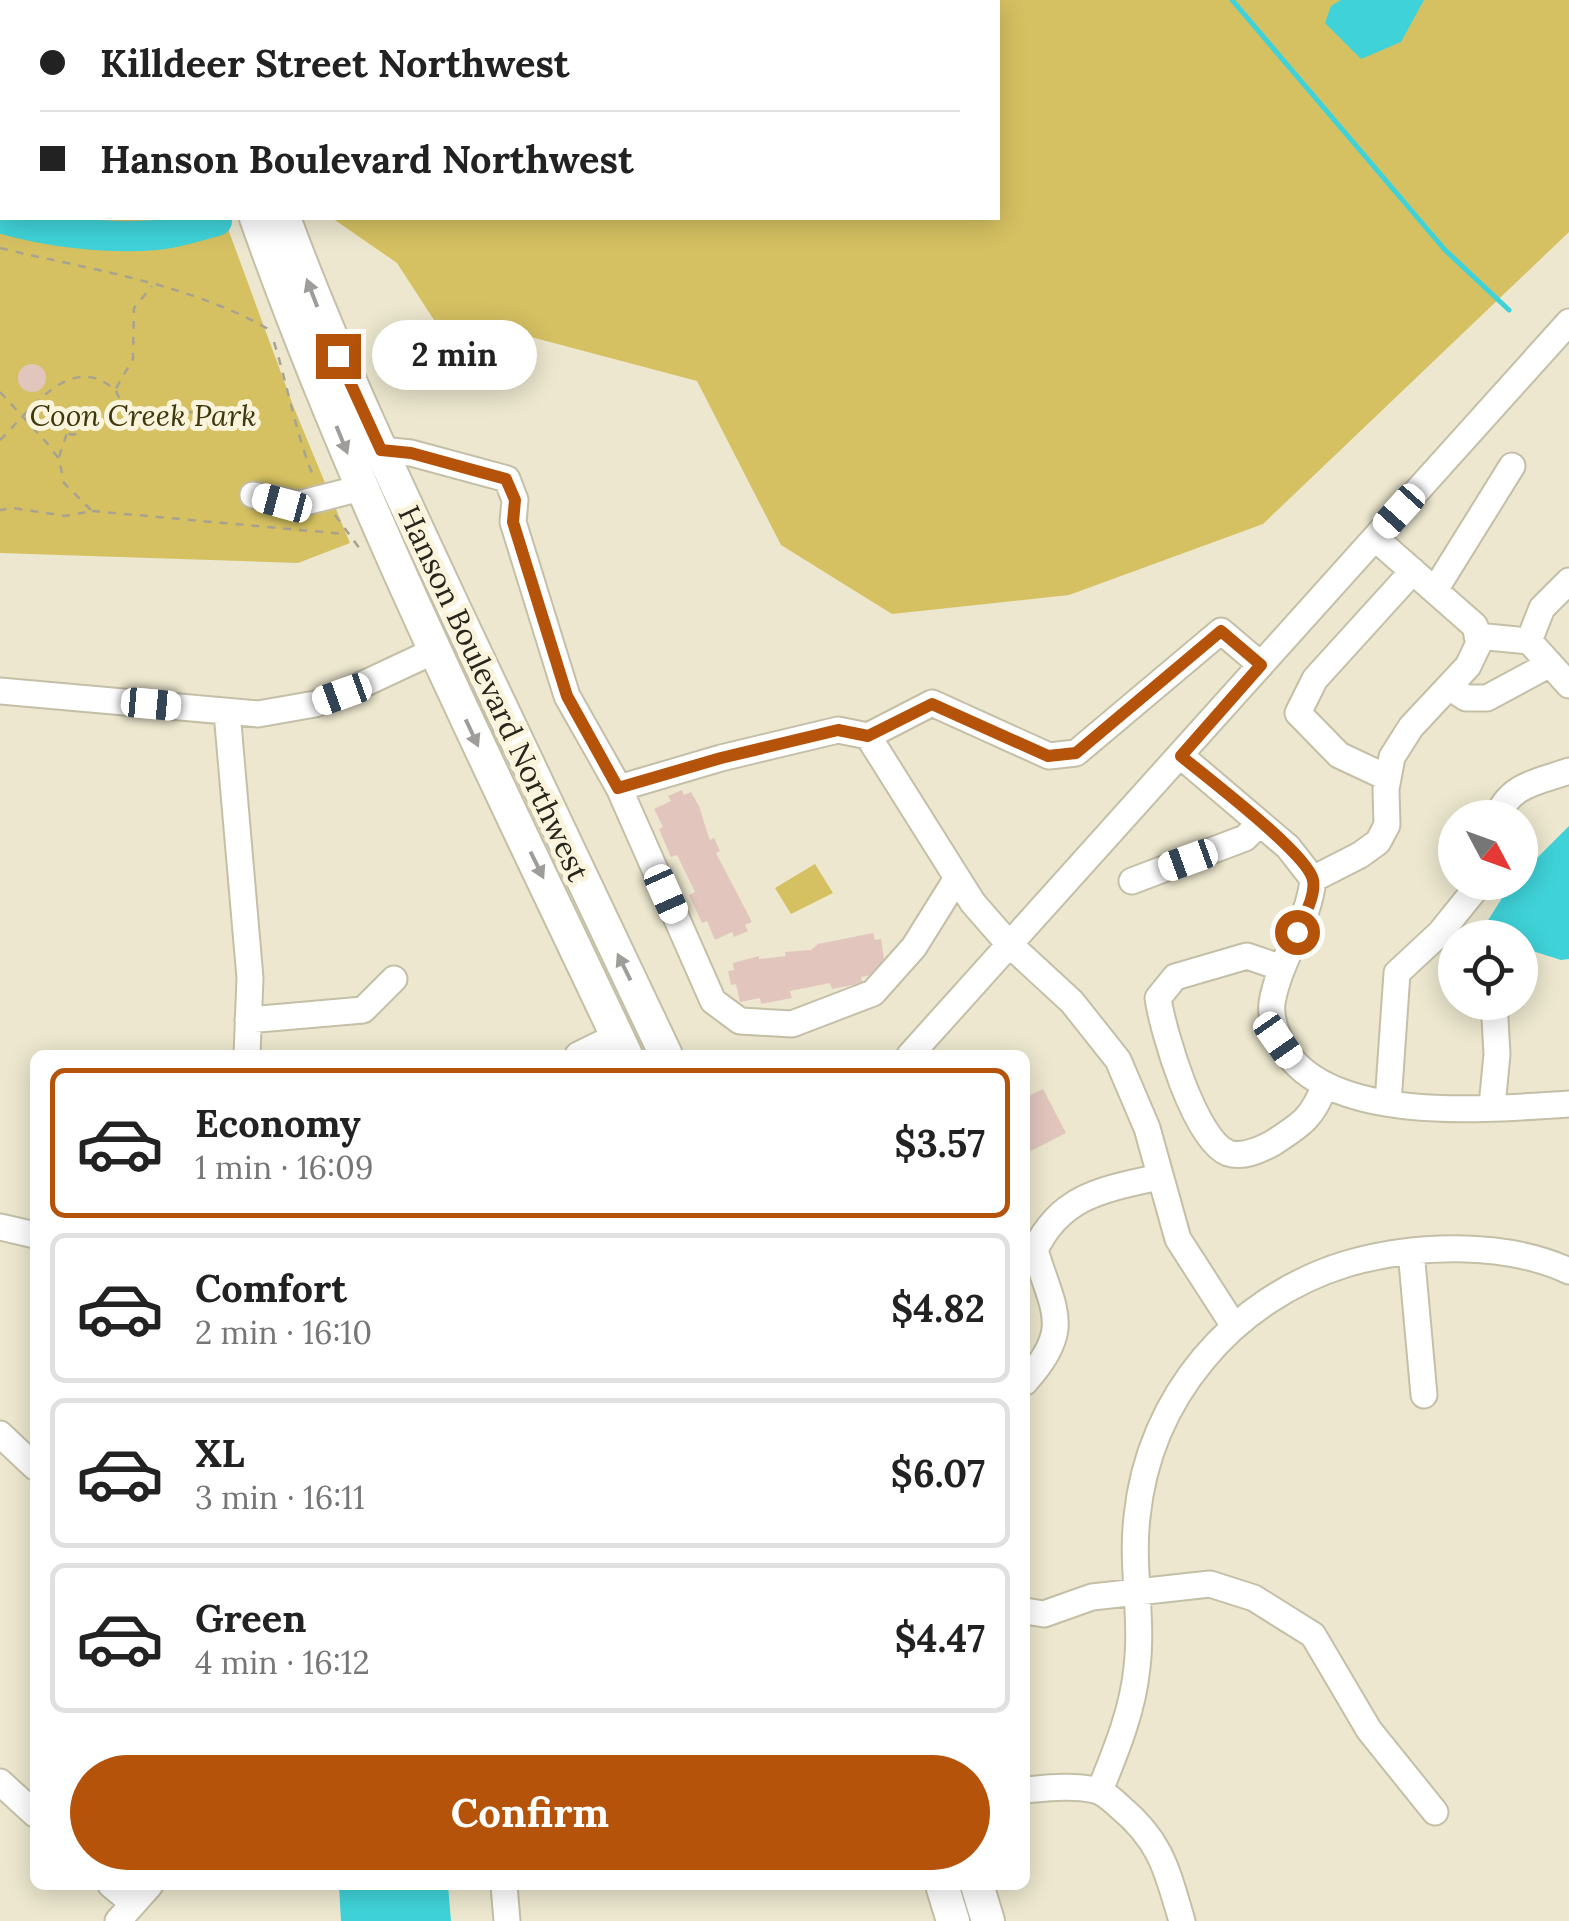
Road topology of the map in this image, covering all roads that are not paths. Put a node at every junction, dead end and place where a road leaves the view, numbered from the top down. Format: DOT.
graph roads {
  1 [pos="257,220"];
  2 [pos="285,220"];
  3 [pos="1569,322"];
  4 [pos="381,450"];
  5 [pos="1512,466"];
  6 [pos="362,488"];
  7 [pos="253,495"];
  8 [pos="1375,538"];
  9 [pos="1414,571"];
  10 [pos="1569,580"];
  11 [pos="1435,590"];
  12 [pos="1477,636"];
  13 [pos="1530,642"];
  14 [pos="434,651"];
  15 [pos="1550,664"];
  16 [pos="1261,665"];
  17 [pos="1569,685"];
  18 [pos="1449,687"];
  19 [pos="0,690"];
  20 [pos="226,712"];
  21 [pos="868,736"];
  22 [pos="1181,756"];
  23 [pos="1569,771"];
  24 [pos="1388,778"];
  25 [pos="618,788"];
  26 [pos="1508,800"];
  27 [pos="546,808"];
  28 [pos="1260,823"];
  29 [pos="957,878"];
  30 [pos="1132,880"];
  31 [pos="1313,880"];
  32 [pos="1467,900"];
  33 [pos="1008,943"];
  34 [pos="1282,968"];
  35 [pos="394,979"];
  36 [pos="248,1020"];
  37 [pos="1495,1020"];
  38 [pos="621,1046"];
  39 [pos="247,1050"];
  40 [pos="664,1050"];
  41 [pos="914,1050"];
  42 [pos="1324,1087"];
  43 [pos="1388,1102"];
  44 [pos="1569,1104"];
  45 [pos="1492,1106"];
  46 [pos="1159,1176"];
  47 [pos="0,1227"];
  48 [pos="30,1234"];
  49 [pos="1411,1251"];
  50 [pos="1569,1271"];
  51 [pos="1234,1326"];
  52 [pos="1030,1375"];
  53 [pos="1424,1395"];
  54 [pos="0,1434"];
  55 [pos="30,1462"];
  56 [pos="1139,1593"];
  57 [pos="1030,1613"];
  58 [pos="0,1782"];
  59 [pos="1030,1789"];
  60 [pos="1100,1790"];
  61 [pos="30,1809"];
  62 [pos="1435,1812"];
  63 [pos="504,1890"];
  64 [pos="944,1890"];
  65 [pos="979,1890"];
  66 [pos="507,1921"];
  67 [pos="953,1921"];
  68 [pos="988,1921"];
  69 [pos="1182,1921"];
  1 -- 6 [label="main road, Hanson Boulevard Northwest, one-way"];
  4 -- 2 [label="main road, Hanson Boulevard Northwest, one-way"];
  3 -- 8 [label="street"];
  4 -- 25 [label="street"];
  4 -- 27 [label="main road, Hanson Boulevard Northwest"];
  5 -- 11 [label="street"];
  6 -- 7 [label="street"];
  6 -- 14 [label="main road, Hanson Boulevard Northwest"];
  6 -- 27 [label="main road"];
  8 -- 9 [label="street"];
  8 -- 16 [label="street"];
  9 -- 11 [label="street"];
  9 -- 24 [label="street"];
  10 -- 13 [label="street"];
  11 -- 12 [label="street"];
  12 -- 13 [label="street"];
  12 -- 18 [label="street"];
  13 -- 15 [label="street"];
  14 -- 20 [label="street"];
  14 -- 38 [label="main road, Hanson Boulevard Northwest, one-way"];
  15 -- 17 [label="street"];
  15 -- 18 [label="street"];
  16 -- 21 [label="street"];
  16 -- 22 [label="street"];
  18 -- 24 [label="street"];
  19 -- 20 [label="street"];
  20 -- 36 [label="street"];
  21 -- 25 [label="street"];
  21 -- 29 [label="street"];
  22 -- 28 [label="street"];
  22 -- 33 [label="street"];
  23 -- 26 [label="street"];
  24 -- 31 [label="street"];
  25 -- 29 [label="street"];
  40 -- 27 [label="main road, Hanson Boulevard Northwest, one-way"];
  28 -- 30 [label="street"];
  28 -- 31 [label="street"];
  29 -- 33 [label="street"];
  31 -- 34 [label="street"];
  32 -- 43 [label="street"];
  33 -- 41 [label="street"];
  33 -- 46 [label="street"];
  34 -- 42 [label="street"];
  34 -- 42 [label="street"];
  35 -- 36 [label="street"];
  36 -- 39 [label="street"];
  37 -- 45 [label="street"];
  42 -- 43 [label="street"];
  43 -- 45 [label="street"];
  44 -- 45 [label="street"];
  46 -- 51 [label="street"];
  46 -- 52 [label="street"];
  47 -- 48 [label="street"];
  49 -- 50 [label="street"];
  49 -- 51 [label="street"];
  49 -- 53 [label="street"];
  51 -- 56 [label="street"];
  54 -- 55 [label="street"];
  56 -- 57 [label="street"];
  56 -- 60 [label="street"];
  56 -- 62 [label="street"];
  58 -- 61 [label="street"];
  59 -- 60 [label="street"];
  60 -- 69 [label="street"];
  63 -- 66 [label="street"];
  64 -- 67 [label="main road"];
  65 -- 68 [label="main road"];
}
